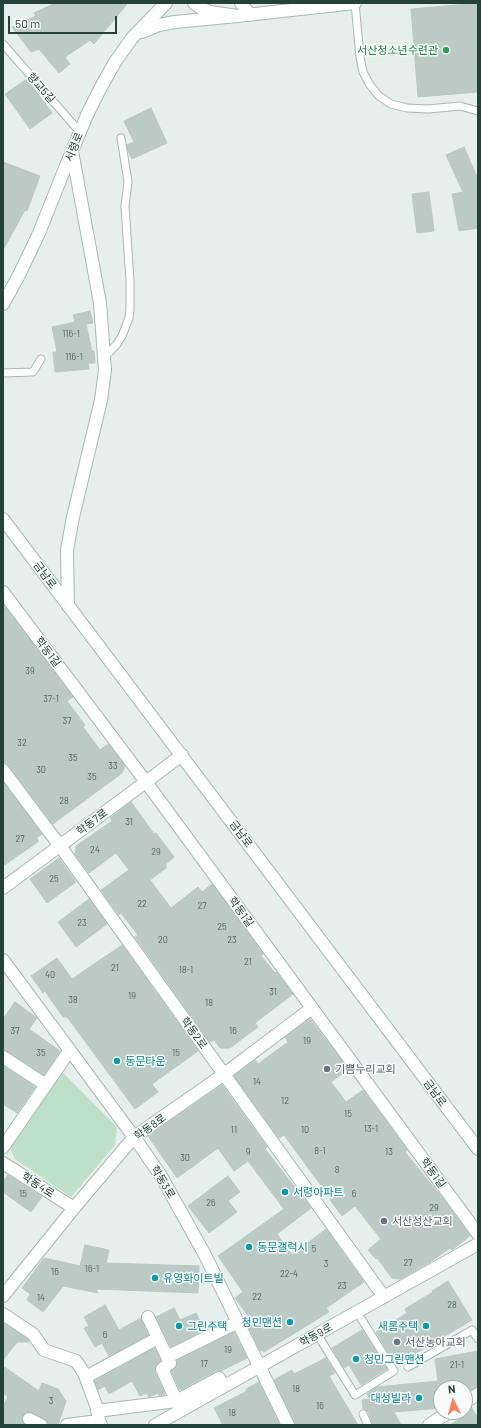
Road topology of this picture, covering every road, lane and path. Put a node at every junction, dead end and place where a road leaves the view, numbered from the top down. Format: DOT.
graph roads {
  1 [pos="166,3"];
  2 [pos="194,3"];
  3 [pos="241,3"];
  4 [pos="355,3"];
  5 [pos="244,15"];
  6 [pos="132,38"];
  7 [pos="3,44"];
  8 [pos="478,111"];
  9 [pos="80,132"];
  10 [pos="121,138"];
  11 [pos="72,151"];
  12 [pos="3,304"];
  13 [pos="104,358"];
  14 [pos="41,359"];
  15 [pos="3,373"];
  16 [pos="3,519"];
  17 [pos="3,592"];
  18 [pos="68,606"];
  19 [pos="182,755"];
  20 [pos="3,770"];
  21 [pos="146,782"];
  22 [pos="60,846"];
  23 [pos="3,888"];
  24 [pos="3,960"];
  25 [pos="312,1008"];
  26 [pos="70,1050"];
  27 [pos="3,1057"];
  28 [pos="224,1075"];
  29 [pos="46,1086"];
  30 [pos="134,1137"];
  31 [pos="3,1147"];
  32 [pos="478,1149"];
  33 [pos="3,1163"];
  34 [pos="74,1208"];
  35 [pos="478,1234"];
  36 [pos="478,1244"];
  37 [pos="3,1296"];
  38 [pos="384,1297"];
  39 [pos="357,1312"];
  40 [pos="3,1314"];
  41 [pos="148,1317"];
  42 [pos="238,1322"];
  43 [pos="317,1334"];
  44 [pos="158,1338"];
  45 [pos="478,1340"];
  46 [pos="167,1357"];
  47 [pos="259,1366"];
  48 [pos="408,1367"];
  49 [pos="86,1377"];
  50 [pos="178,1406"];
  51 [pos="363,1414"];
  52 [pos="29,1419"];
  53 [pos="99,1419"];
  54 [pos="41,1425"];
  55 [pos="67,1425"];
  56 [pos="155,1425"];
  57 [pos="288,1425"];
  58 [pos="368,1425"];
  1 -- 6 [label="street, 서령로"];
  2 -- 5 [label="street"];
  3 -- 5 [label="street"];
  4 -- 5 [label="street"];
  4 -- 8 [label="lane"];
  5 -- 6 [label="street"];
  6 -- 9 [label="street, 서령로"];
  7 -- 9 [label="lane, 향교5길"];
  9 -- 11 [label="street, 서령로"];
  10 -- 13 [label="lane"];
  11 -- 12 [label="street, 서령로"];
  11 -- 13 [label="street"];
  13 -- 18 [label="street"];
  14 -- 15 [label="lane"];
  16 -- 18 [label="street, 금남로"];
  17 -- 21 [label="street, 학동1길"];
  18 -- 19 [label="street, 금남로"];
  19 -- 21 [label="street, 학동7로"];
  19 -- 32 [label="street, 금남로"];
  20 -- 22 [label="street, 학동2로"];
  21 -- 22 [label="street, 학동7로"];
  21 -- 25 [label="street, 학동1길"];
  22 -- 23 [label="street, 학동7로"];
  22 -- 28 [label="street, 학동2로"];
  24 -- 26 [label="street, 학동3로"];
  25 -- 28 [label="street, 학동8로"];
  25 -- 35 [label="street, 학동1길"];
  26 -- 29 [label="street"];
  26 -- 30 [label="street, 학동3로"];
  27 -- 29 [label="street"];
  28 -- 30 [label="street, 학동8로"];
  28 -- 38 [label="street, 학동2로"];
  29 -- 31 [label="street"];
  30 -- 34 [label="street, 학동8로"];
  30 -- 42 [label="street, 학동3로"];
  33 -- 34 [label="street, 학동4로"];
  34 -- 37 [label="street, 학동8로"];
  36 -- 38 [label="street, 학동9로"];
  38 -- 39 [label="street, 학동9로"];
  39 -- 43 [label="street, 학동9로"];
  39 -- 43 [label="lane"];
  40 -- 49 [label="street"];
  41 -- 44 [label="street"];
  42 -- 46 [label="street"];
  42 -- 47 [label="street, 학동3로"];
  43 -- 47 [label="street, 학동9로"];
  44 -- 46 [label="street"];
  44 -- 49 [label="street"];
  45 -- 48 [label="lane"];
  46 -- 50 [label="street"];
  47 -- 50 [label="street, 학동9로"];
  47 -- 57 [label="street, 학동3로"];
  49 -- 53 [label="street"];
  50 -- 53 [label="street"];
  50 -- 56 [label="street, 학동9로"];
  51 -- 58 [label="lane"];
  52 -- 54 [label="street"];
  53 -- 55 [label="street"];
}
